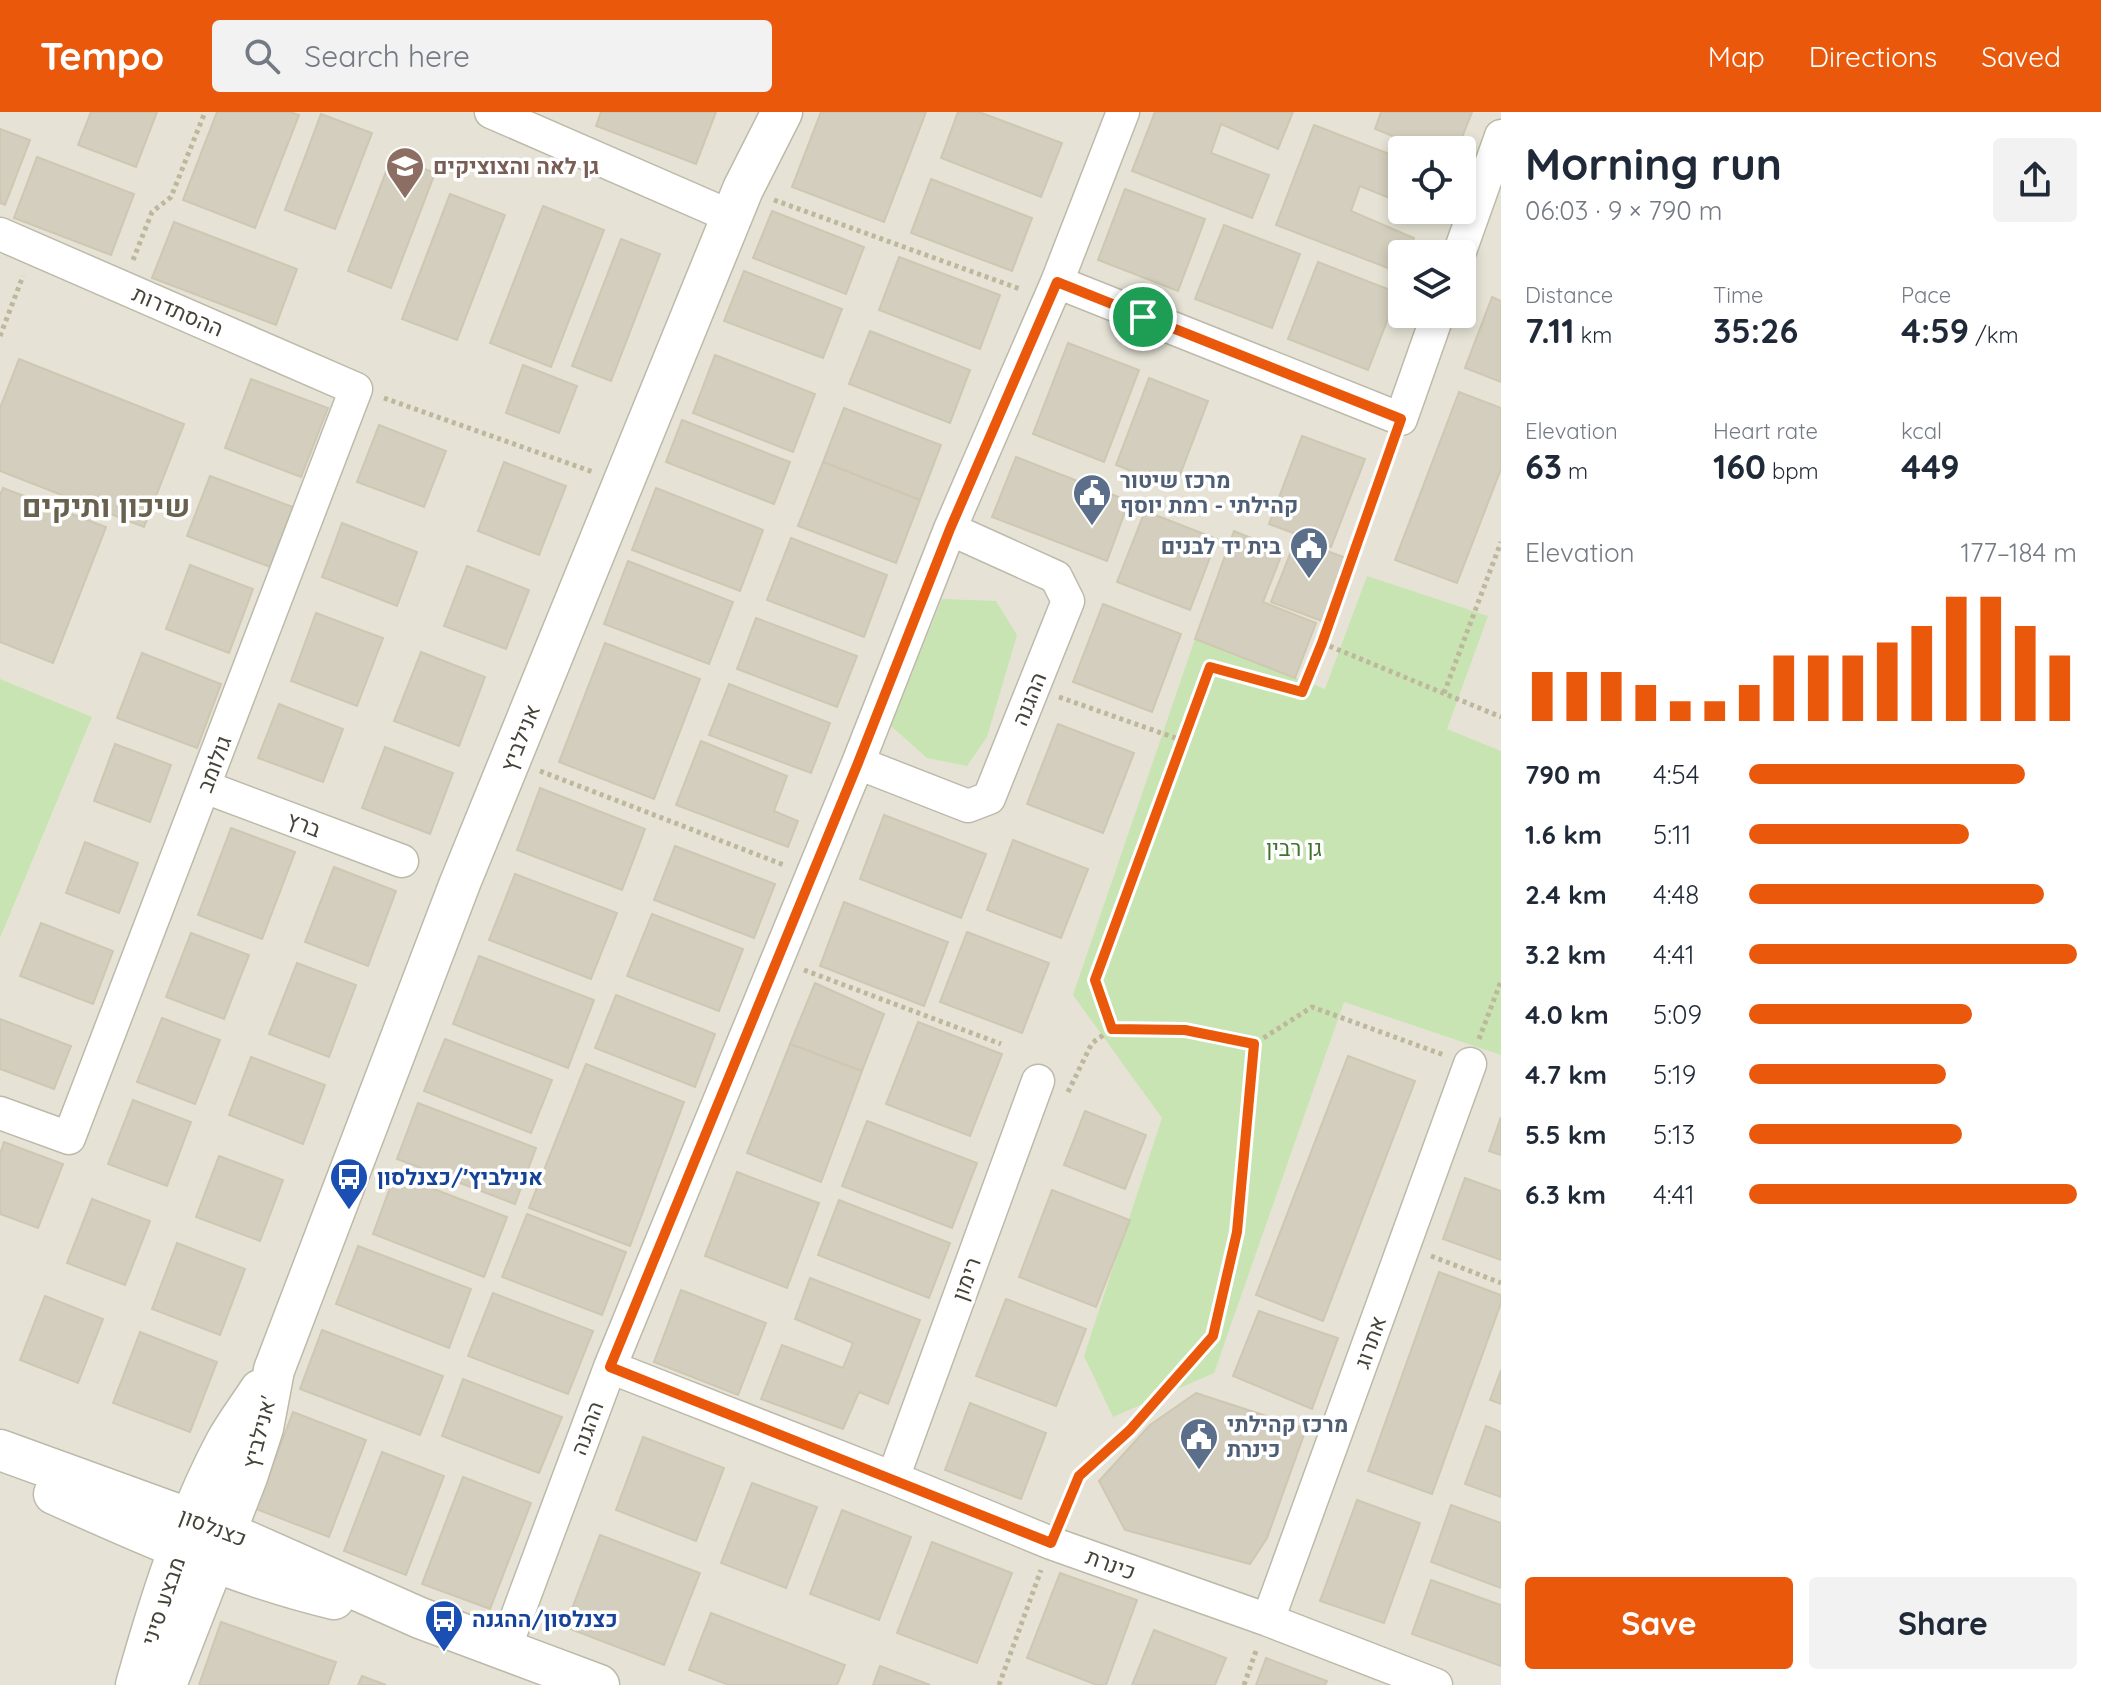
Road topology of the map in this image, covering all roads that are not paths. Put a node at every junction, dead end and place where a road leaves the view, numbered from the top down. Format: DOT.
graph roads {
  1 [pos="491,112"];
  2 [pos="782,112"];
  3 [pos="1123,112"];
  4 [pos="1501,136"];
  5 [pos="738,203"];
  6 [pos="0,234"];
  7 [pos="1464,240"];
  8 [pos="1053,291"];
  9 [pos="1433,328"];
  10 [pos="356,389"];
  11 [pos="950,529"];
  12 [pos="858,763"];
  13 [pos="205,787"];
  14 [pos="402,861"];
  15 [pos="1470,1064"];
  16 [pos="1038,1081"];
  17 [pos="0,1113"];
  18 [pos="610,1367"];
  19 [pos="274,1370"];
  20 [pos="0,1450"];
  21 [pos="0,1467"];
  22 [pos="893,1478"];
  23 [pos="204,1540"];
  24 [pos="1268,1620"];
  25 [pos="504,1651"];
  26 [pos="136,1685"];
  27 [pos="166,1685"];
  28 [pos="599,1685"];
  29 [pos="1436,1685"];
  1 -- 5 [label="street"];
  2 -- 5 [label="street, אנילביץ"];
  3 -- 8 [label="street, ההגנה"];
  4 -- 7 [label="street"];
  5 -- 19 [label="street, אנילביץ"];
  6 -- 10 [label="street, ההסתדרות"];
  8 -- 9 [label="street"];
  8 -- 11 [label="street, ההגנה"];
  10 -- 13 [label="street, גולומב"];
  11 -- 12 [label="street, ההגנה"];
  11 -- 12 [label="street, ההגנה"];
  12 -- 18 [label="street, ההגנה"];
  13 -- 14 [label="street, ברץ"];
  13 -- 17 [label="street, גולומב"];
  15 -- 24 [label="street, אתרוג"];
  16 -- 22 [label="street, רימון"];
  18 -- 22 [label="street, כינרת"];
  18 -- 25 [label="street, ההגנה"];
  19 -- 23 [label="street, אנילביץ'"];
  20 -- 23 [label="street, כצנלסון"];
  21 -- 23 [label="street, כצנלסון"];
  22 -- 24 [label="street, כינרת"];
  23 -- 25 [label="street, כצנלסון"];
  23 -- 26 [label="street, מבצע סיני"];
  23 -- 27 [label="street, מבצע סיני"];
  24 -- 29 [label="street, כינרת"];
  25 -- 28 [label="street, כצנלסון"];
}
